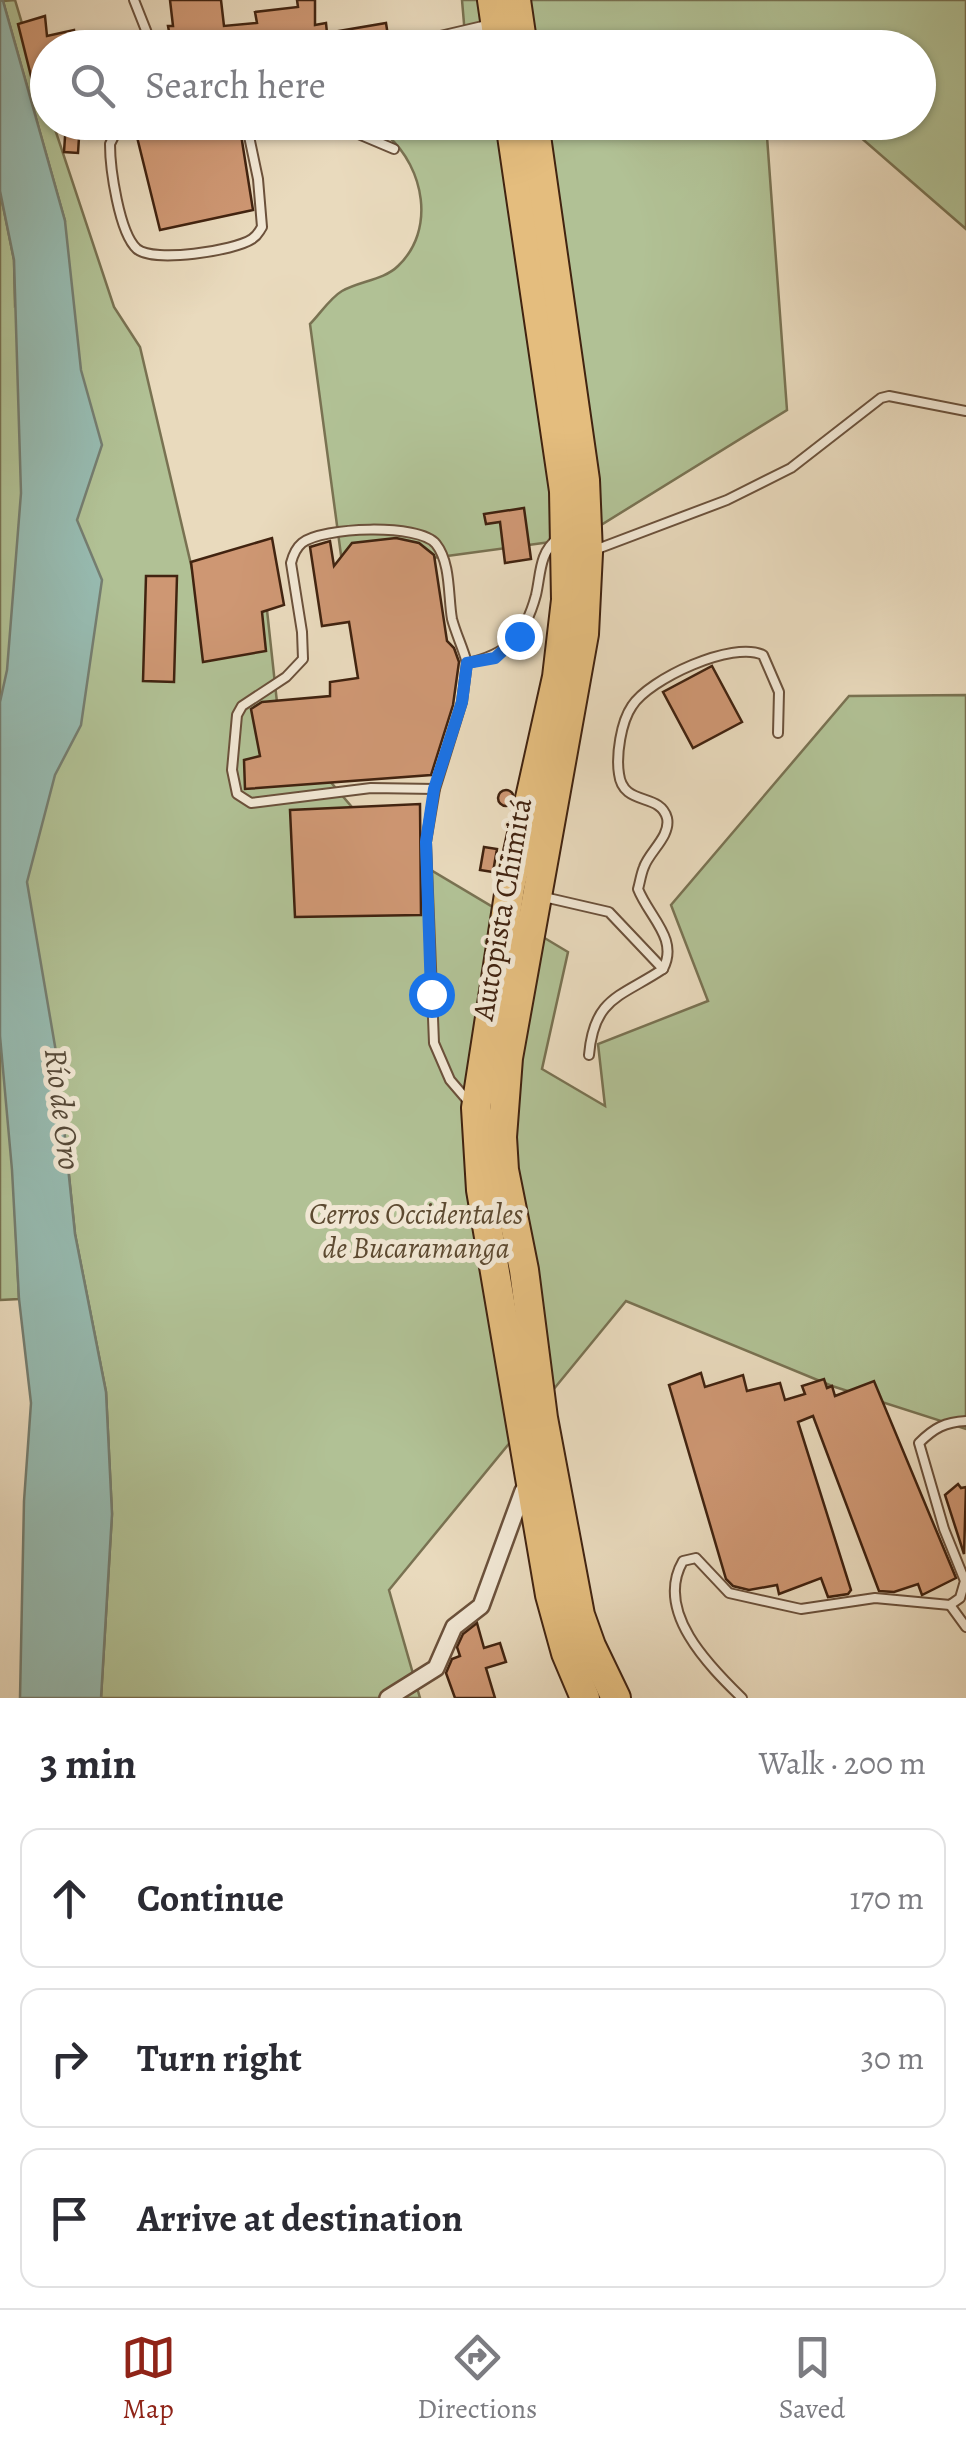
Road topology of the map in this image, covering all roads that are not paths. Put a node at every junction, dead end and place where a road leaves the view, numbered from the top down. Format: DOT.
graph roads {
  1 [pos="134,0"];
  2 [pos="516,0"];
  3 [pos="496,24"];
  4 [pos="146,30"];
  5 [pos="470,30"];
  6 [pos="520,30"];
  7 [pos="112,140"];
  8 [pos="250,140"];
  9 [pos="373,140"];
  10 [pos="513,140"];
  11 [pos="537,140"];
  12 [pos="394,149"];
  13 [pos="966,411"];
  14 [pos="567,533"];
  15 [pos="588,553"];
  16 [pos="467,663"];
  17 [pos="778,733"];
  18 [pos="434,789"];
  19 [pos="538,895"];
  20 [pos="663,969"];
  21 [pos="589,1055"];
  22 [pos="476,1108"];
  23 [pos="966,1422"];
  24 [pos="530,1484"];
  25 [pos="950,1604"];
  26 [pos="966,1627"];
  27 [pos="388,1698"];
  28 [pos="584,1698"];
  29 [pos="616,1698"];
  30 [pos="742,1698"];
  1 -- 4 [label="lane"];
  2 -- 6 [label="highway"];
  3 -- 5 [label="lane"];
  7 -- 8 [label="lane"];
  9 -- 12 [label="lane"];
  10 -- 14 [label="highway, Autopista Chimitá"];
  11 -- 15 [label="highway, Autopista Chimitá"];
  13 -- 15 [label="lane"];
  14 -- 16 [label="lane"];
  14 -- 22 [label="highway, Autopista Chimitá"];
  15 -- 19 [label="highway, Autopista Chimitá"];
  16 -- 18 [label="lane"];
  16 -- 18 [label="lane"];
  17 -- 20 [label="lane"];
  18 -- 22 [label="lane"];
  19 -- 20 [label="lane"];
  19 -- 29 [label="highway, Autopista Chimitá"];
  20 -- 21 [label="lane"];
  22 -- 24 [label="highway, Autopista Chimitá"];
  23 -- 25 [label="lane"];
  24 -- 27 [label="street"];
  24 -- 28 [label="highway, Autopista Chimitá"];
  25 -- 26 [label="lane"];
  25 -- 30 [label="lane"];
}
